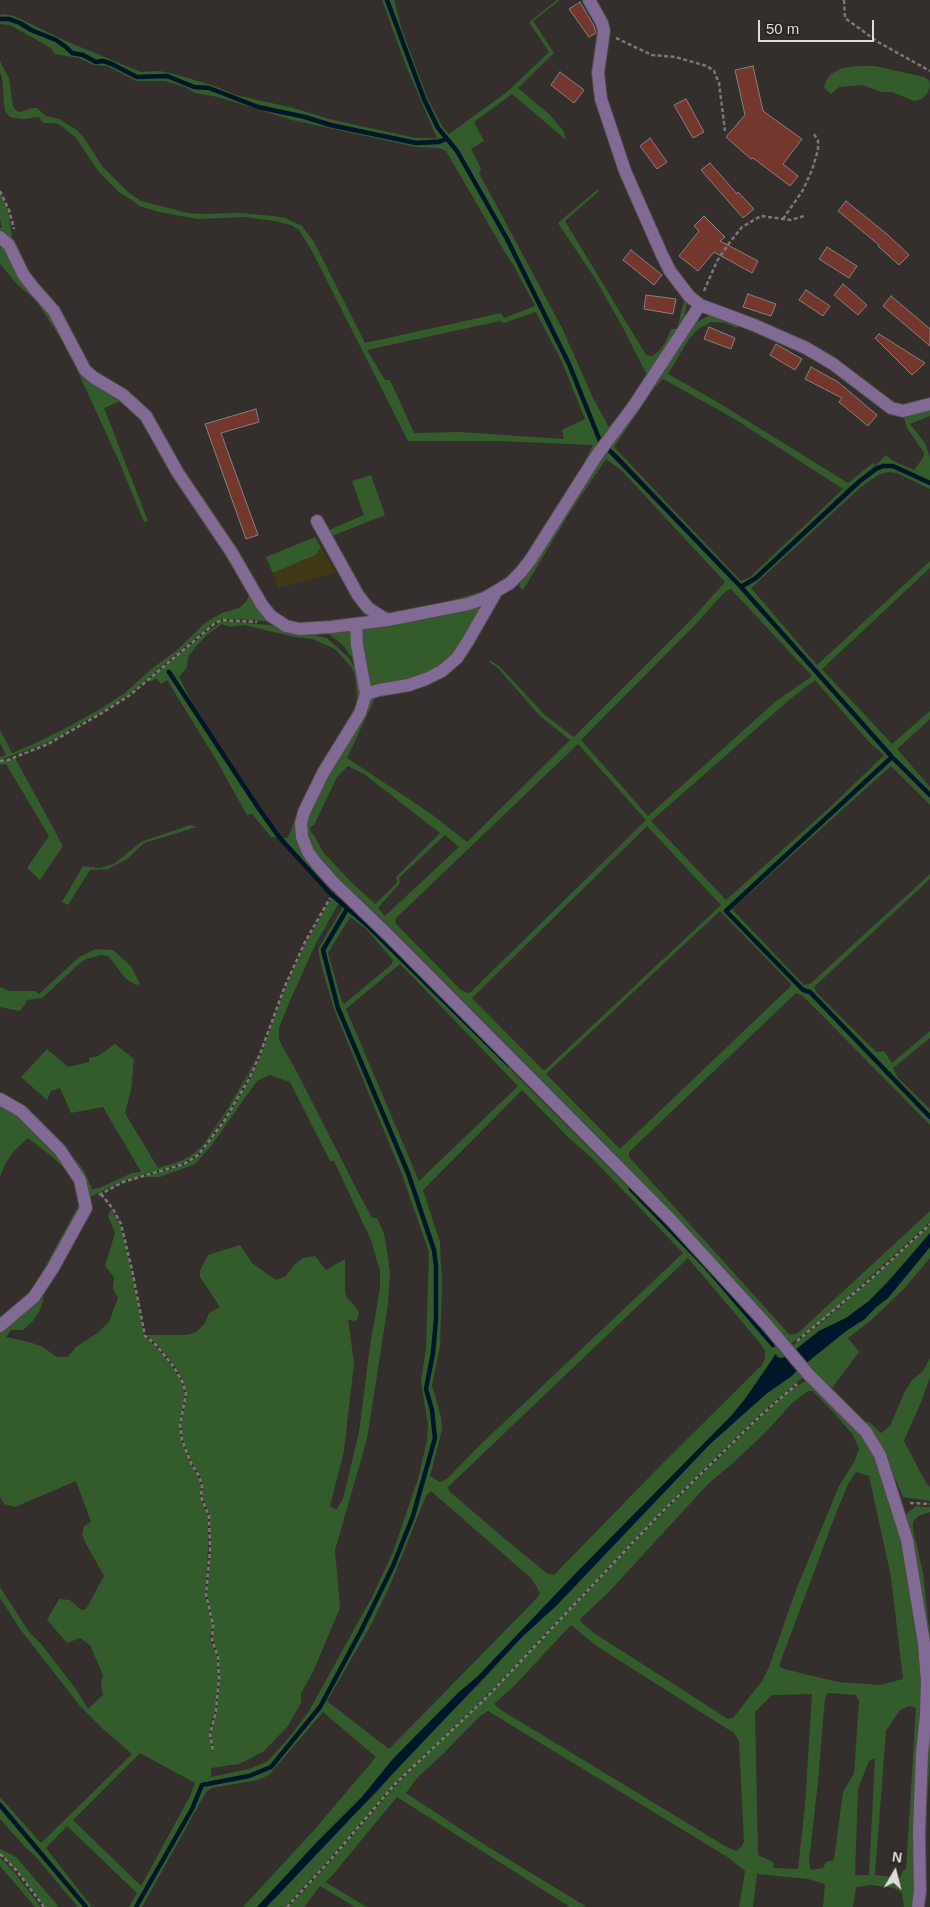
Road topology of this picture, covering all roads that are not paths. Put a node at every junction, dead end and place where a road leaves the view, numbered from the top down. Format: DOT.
graph roads {
  1 [pos="589,0"];
  2 [pos="0,237"];
  3 [pos="700,305"];
  4 [pos="930,404"];
  5 [pos="317,521"];
  6 [pos="496,593"];
  7 [pos="387,620"];
  8 [pos="356,624"];
  9 [pos="366,694"];
  10 [pos="0,1099"];
  11 [pos="0,1326"];
  12 [pos="918,1907"];
  1 -- 3 [label="street"];
  2 -- 8 [label="street"];
  3 -- 4 [label="street"];
  3 -- 6 [label="street"];
  5 -- 7 [label="street"];
  6 -- 7 [label="street"];
  6 -- 9 [label="street"];
  7 -- 8 [label="street"];
  8 -- 9 [label="street"];
  9 -- 12 [label="street"];
  10 -- 11 [label="street"];
}
